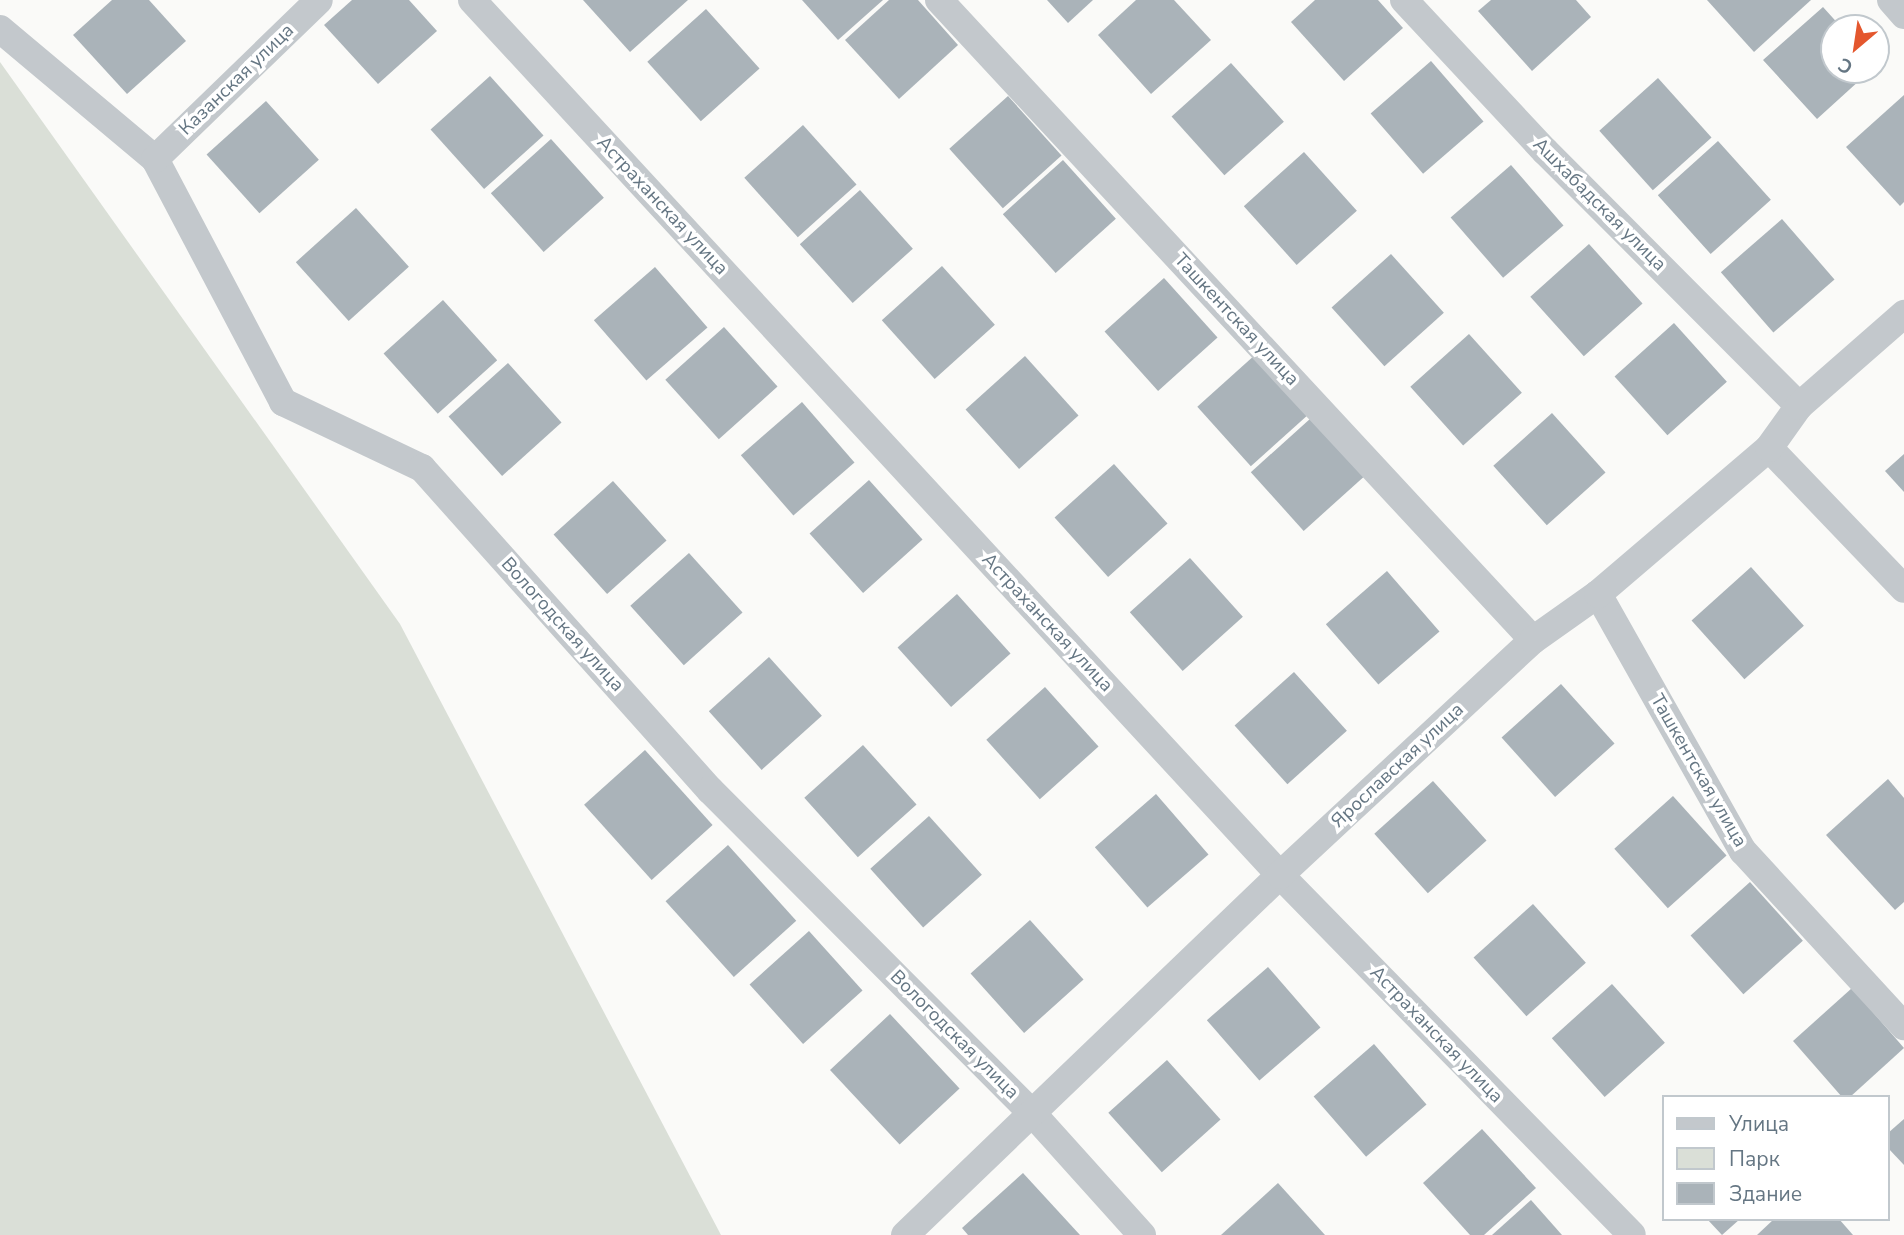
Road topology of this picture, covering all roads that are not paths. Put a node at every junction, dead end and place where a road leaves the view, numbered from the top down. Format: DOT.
graph roads {
  1 [pos="319,0"];
  2 [pos="472,0"];
  3 [pos="939,0"];
  4 [pos="1404,0"];
  5 [pos="1891,0"];
  6 [pos="1904,15"];
  7 [pos="0,29"];
  8 [pos="155,159"];
  9 [pos="1904,314"];
  10 [pos="1799,406"];
  11 [pos="1769,448"];
  12 [pos="1904,589"];
  13 [pos="1598,594"];
  14 [pos="1534,640"];
  15 [pos="1280,875"];
  16 [pos="1904,1026"];
  17 [pos="1033,1114"];
  18 [pos="905,1235"];
  19 [pos="1142,1235"];
  20 [pos="1632,1235"];
  1 -- 8 [label="street, Казанская улица"];
  2 -- 15 [label="street, Астраханская улица"];
  3 -- 14 [label="street, Ташкентская улица"];
  4 -- 10 [label="street, Ашхабадская улица"];
  5 -- 6 [label="street"];
  7 -- 8 [label="street, Вологодская улица"];
  8 -- 17 [label="street, Вологодская улица"];
  9 -- 10 [label="street, Ярославская улица"];
  10 -- 11 [label="street, Ярославская улица"];
  11 -- 12 [label="street"];
  11 -- 13 [label="street, Ярославская улица"];
  13 -- 14 [label="street, Ярославская улица"];
  13 -- 16 [label="street, Ташкентская улица"];
  14 -- 15 [label="street, Ярославская улица"];
  15 -- 17 [label="street, Ярославская улица"];
  15 -- 20 [label="street, Астраханская улица"];
  17 -- 18 [label="street, Ярославская улица"];
  17 -- 19 [label="street, Вологодская улица"];
}
